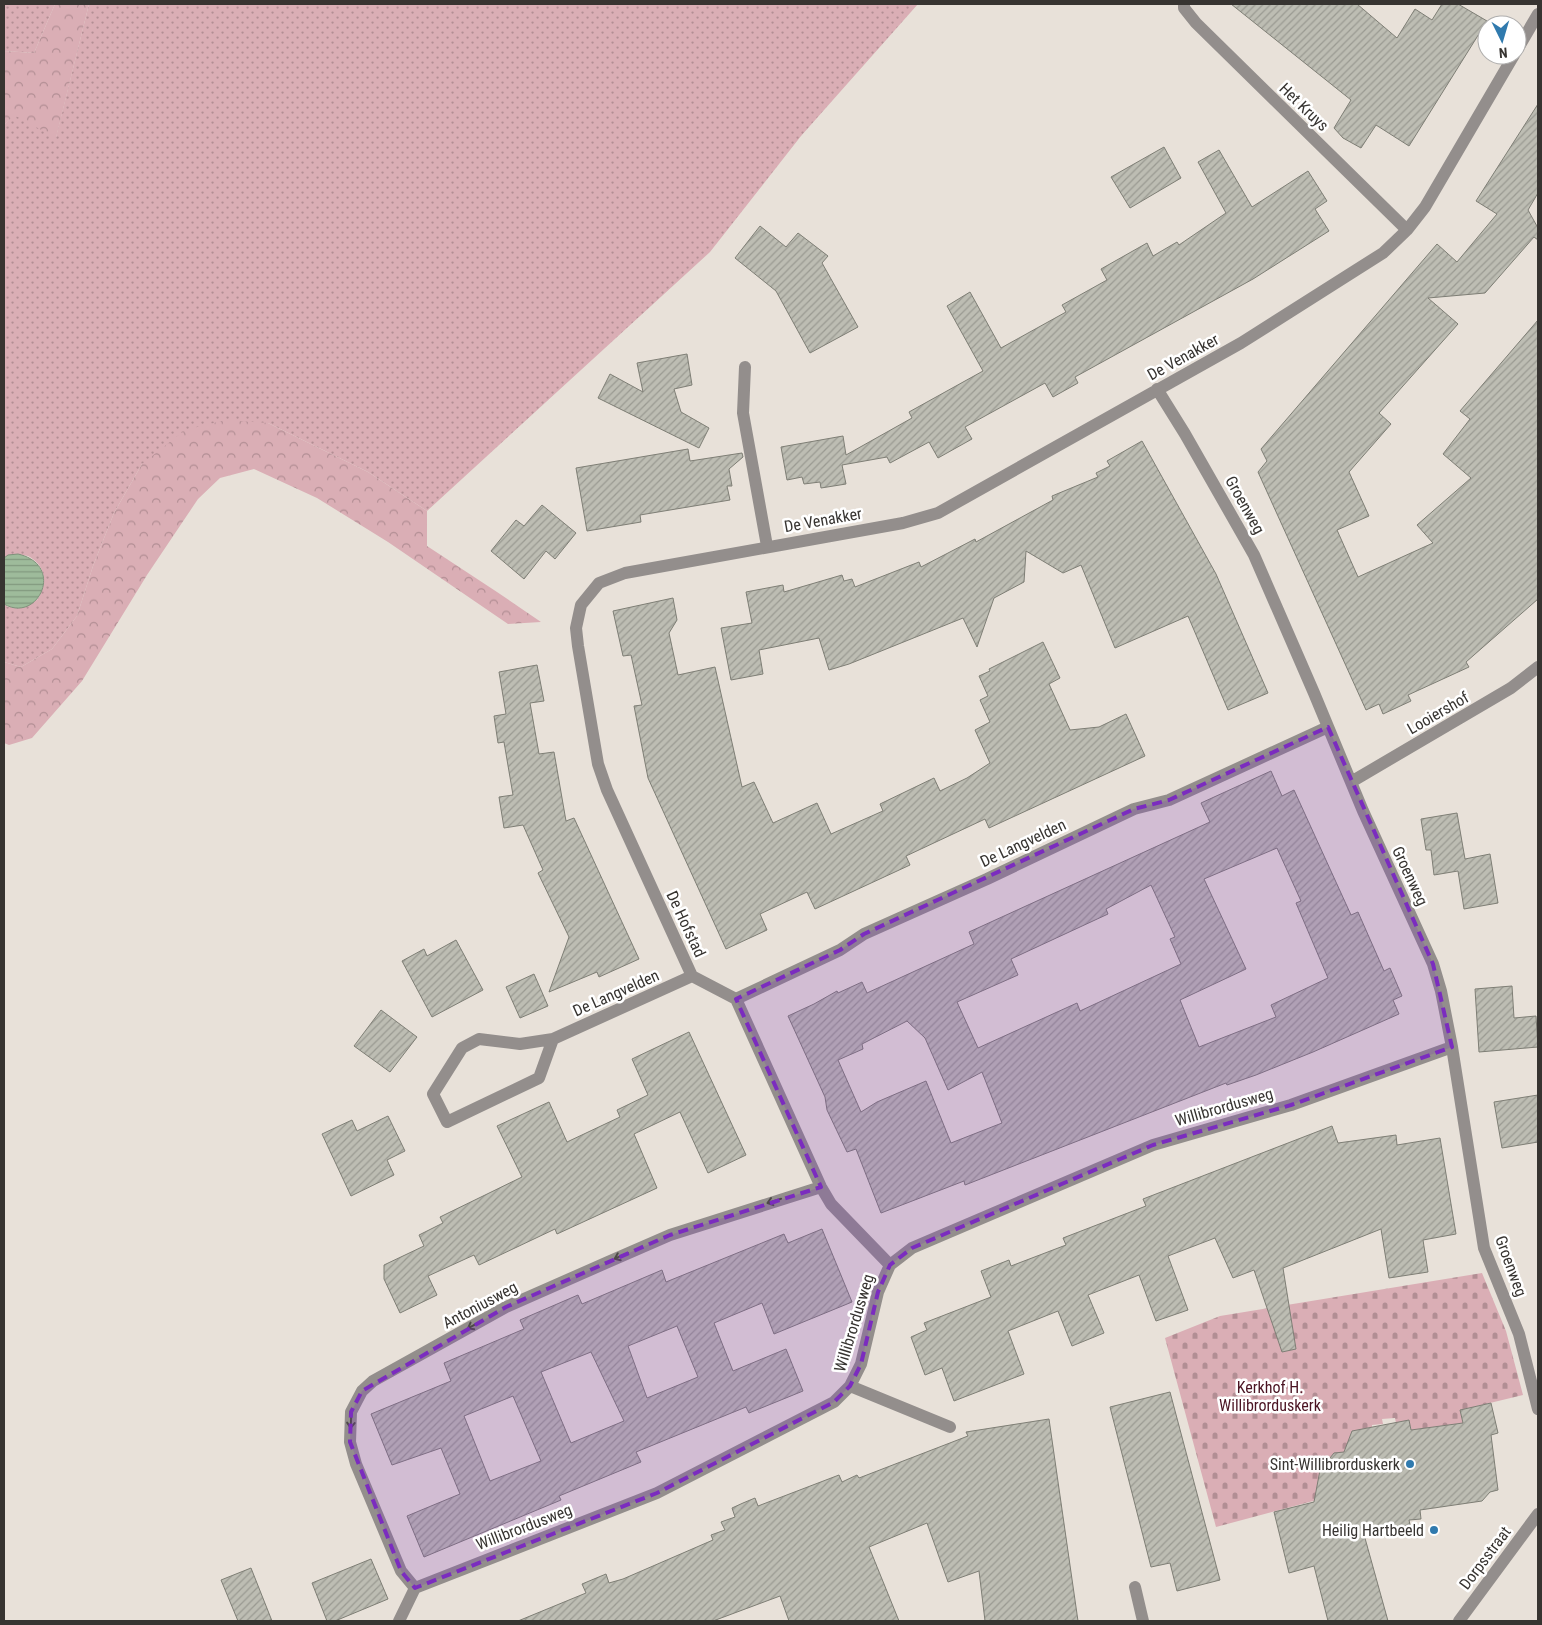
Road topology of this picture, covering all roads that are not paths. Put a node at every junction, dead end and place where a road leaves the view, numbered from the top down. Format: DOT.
graph roads {
  1 [pos="1184,4"];
  2 [pos="1538,14"];
  3 [pos="1527,33"];
  4 [pos="1508,65"];
  5 [pos="1407,230"];
  6 [pos="745,367"];
  7 [pos="1157,390"];
  8 [pos="767,546"];
  9 [pos="576,628"];
  10 [pos="1538,668"];
  11 [pos="1328,727"];
  12 [pos="1351,782"];
  13 [pos="692,976"];
  14 [pos="736,999"];
  15 [pos="553,1039"];
  16 [pos="1452,1047"];
  17 [pos="821,1186"];
  18 [pos="890,1265"];
  19 [pos="850,1386"];
  20 [pos="1538,1409"];
  21 [pos="950,1427"];
  22 [pos="1538,1514"];
  23 [pos="1135,1587"];
  24 [pos="415,1588"];
  25 [pos="399,1621"];
  26 [pos="1143,1621"];
  27 [pos="1459,1621"];
  1 -- 5 [label="street, Het Kruys"];
  2 -- 3 [label="street"];
  4 -- 5 [label="street, De Venakker"];
  5 -- 7 [label="street, De Venakker"];
  6 -- 8 [label="street, De Venakker"];
  7 -- 8 [label="street, De Venakker"];
  7 -- 11 [label="street, Groenweg"];
  8 -- 9 [label="street, De Venakker"];
  9 -- 13 [label="street, De Hofstad"];
  10 -- 12 [label="street, Looiershof"];
  11 -- 12 [label="street, Groenweg"];
  11 -- 14 [label="street, De Langvelden"];
  12 -- 16 [label="street, Groenweg"];
  13 -- 14 [label="street, De Hofstad"];
  13 -- 15 [label="street, De Langvelden"];
  14 -- 17 [label="street"];
  15 -- 15 [label="street, De Langvelden"];
  16 -- 18 [label="street, Willibrordusweg"];
  16 -- 20 [label="street, Groenweg"];
  17 -- 18 [label="street"];
  17 -- 24 [label="street, Antoniusweg, one-way"];
  18 -- 19 [label="street, Willibrordusweg"];
  19 -- 21 [label="street"];
  19 -- 24 [label="street, Willibrordusweg"];
  22 -- 27 [label="street, Dorpsstraat"];
  23 -- 26 [label="street"];
  24 -- 25 [label="street"];
}
